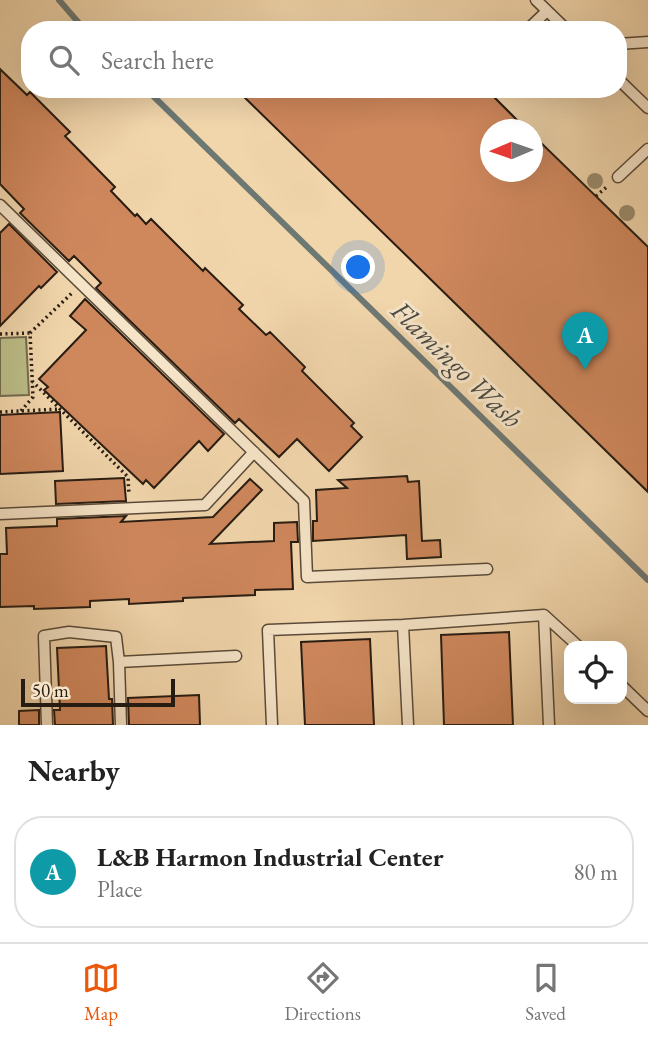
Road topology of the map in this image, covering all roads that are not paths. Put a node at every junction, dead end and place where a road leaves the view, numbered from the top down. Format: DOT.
graph roads {
  1 [pos="536,0"];
  2 [pos="547,10"];
  3 [pos="536,21"];
  4 [pos="558,21"];
  5 [pos="648,42"];
  6 [pos="627,43"];
  7 [pos="627,88"];
  8 [pos="648,108"];
  9 [pos="648,149"];
  10 [pos="618,177"];
  11 [pos="0,205"];
  12 [pos="254,452"];
  13 [pos="0,514"];
  14 [pos="487,569"];
  15 [pos="544,615"];
  16 [pos="403,625"];
  17 [pos="573,641"];
  18 [pos="236,656"];
  19 [pos="119,662"];
  20 [pos="627,691"];
  21 [pos="648,710"];
  22 [pos="47,725"];
  23 [pos="121,725"];
  24 [pos="272,725"];
  25 [pos="408,725"];
  26 [pos="549,725"];
  1 -- 2 [label="lane"];
  2 -- 3 [label="lane"];
  2 -- 4 [label="lane"];
  5 -- 6 [label="lane"];
  7 -- 8 [label="lane"];
  9 -- 10 [label="lane"];
  11 -- 12 [label="lane"];
  12 -- 13 [label="lane"];
  12 -- 14 [label="lane"];
  15 -- 16 [label="lane"];
  15 -- 17 [label="lane"];
  15 -- 26 [label="lane"];
  16 -- 24 [label="lane"];
  16 -- 25 [label="lane"];
  18 -- 19 [label="lane"];
  19 -- 22 [label="lane"];
  19 -- 23 [label="lane"];
  20 -- 21 [label="lane"];
}
